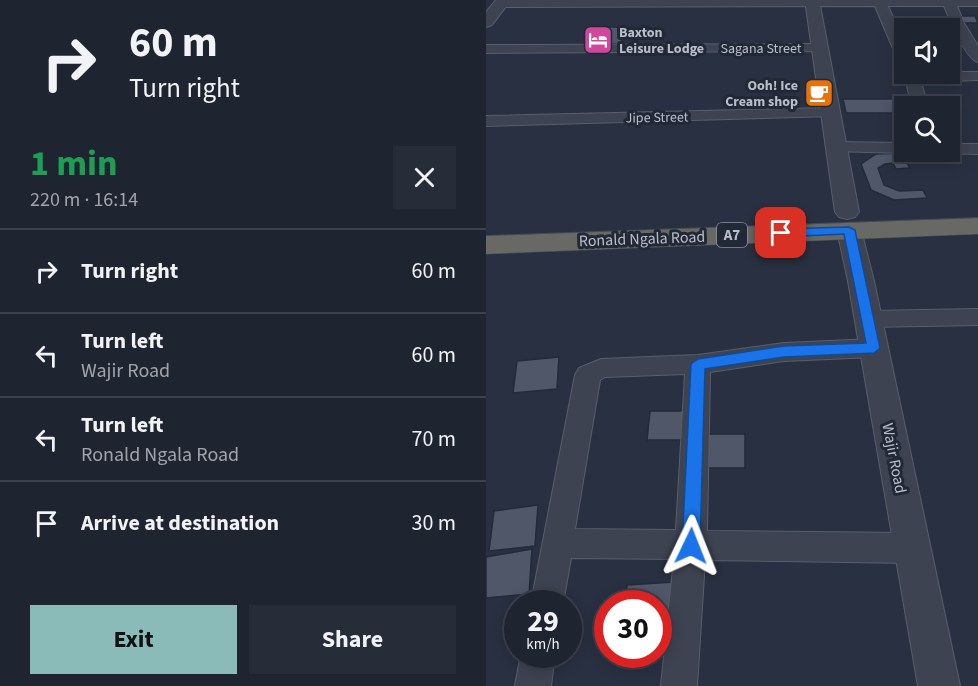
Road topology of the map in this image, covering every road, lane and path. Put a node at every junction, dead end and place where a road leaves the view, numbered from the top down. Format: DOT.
graph roads {
  1 [pos="813,1"];
  2 [pos="948,1"];
  3 [pos="503,2"];
  4 [pos="978,2"];
  5 [pos="880,3"];
  6 [pos="486,22"];
  7 [pos="894,35"];
  8 [pos="821,48"];
  9 [pos="486,49"];
  10 [pos="978,58"];
  11 [pos="960,76"];
  12 [pos="978,76"];
  13 [pos="828,113"];
  14 [pos="486,120"];
  15 [pos="837,147"];
  16 [pos="894,148"];
  17 [pos="960,148"];
  18 [pos="978,149"];
  19 [pos="978,210"];
  20 [pos="848,221"];
  21 [pos="486,223"];
  22 [pos="978,226"];
  23 [pos="486,244"];
  24 [pos="978,317"];
  25 [pos="871,333"];
  26 [pos="698,364"];
  27 [pos="558,543"];
  28 [pos="691,546"];
  29 [pos="912,548"];
  30 [pos="549,590"];
  31 [pos="536,668"];
  32 [pos="533,686"];
  33 [pos="679,686"];
  34 [pos="939,686"];
  1 -- 3 [label="street"];
  1 -- 5 [label="street"];
  1 -- 8 [label="street, Wajir Road"];
  2 -- 4 [label="street"];
  2 -- 5 [label="street"];
  2 -- 10 [label="street"];
  3 -- 6 [label="street"];
  5 -- 7 [label="street"];
  8 -- 9 [label="street, Sagana Street"];
  8 -- 13 [label="street, Wajir Road"];
  11 -- 12 [label="street"];
  13 -- 14 [label="street, Jipe Street"];
  13 -- 15 [label="street, Wajir Road"];
  15 -- 16 [label="street"];
  15 -- 20 [label="street, Wajir Road"];
  17 -- 18 [label="street"];
  19 -- 20 [label="highway, Ronald Ngala Road / A7"];
  20 -- 21 [label="highway, Ronald Ngala Road / A7"];
  20 -- 22 [label="highway, Ronald Ngala Road / A7"];
  20 -- 23 [label="highway, Ronald Ngala Road / A7"];
  20 -- 25 [label="street, Wajir Road"];
  24 -- 25 [label="street"];
  25 -- 26 [label="street"];
  25 -- 29 [label="street, Wajir Road"];
  26 -- 27 [label="street"];
  26 -- 28 [label="street"];
  27 -- 28 [label="street"];
  27 -- 30 [label="street"];
  28 -- 29 [label="street"];
  28 -- 33 [label="street"];
  29 -- 34 [label="street, Wajir Road"];
  31 -- 32 [label="street"];
}
